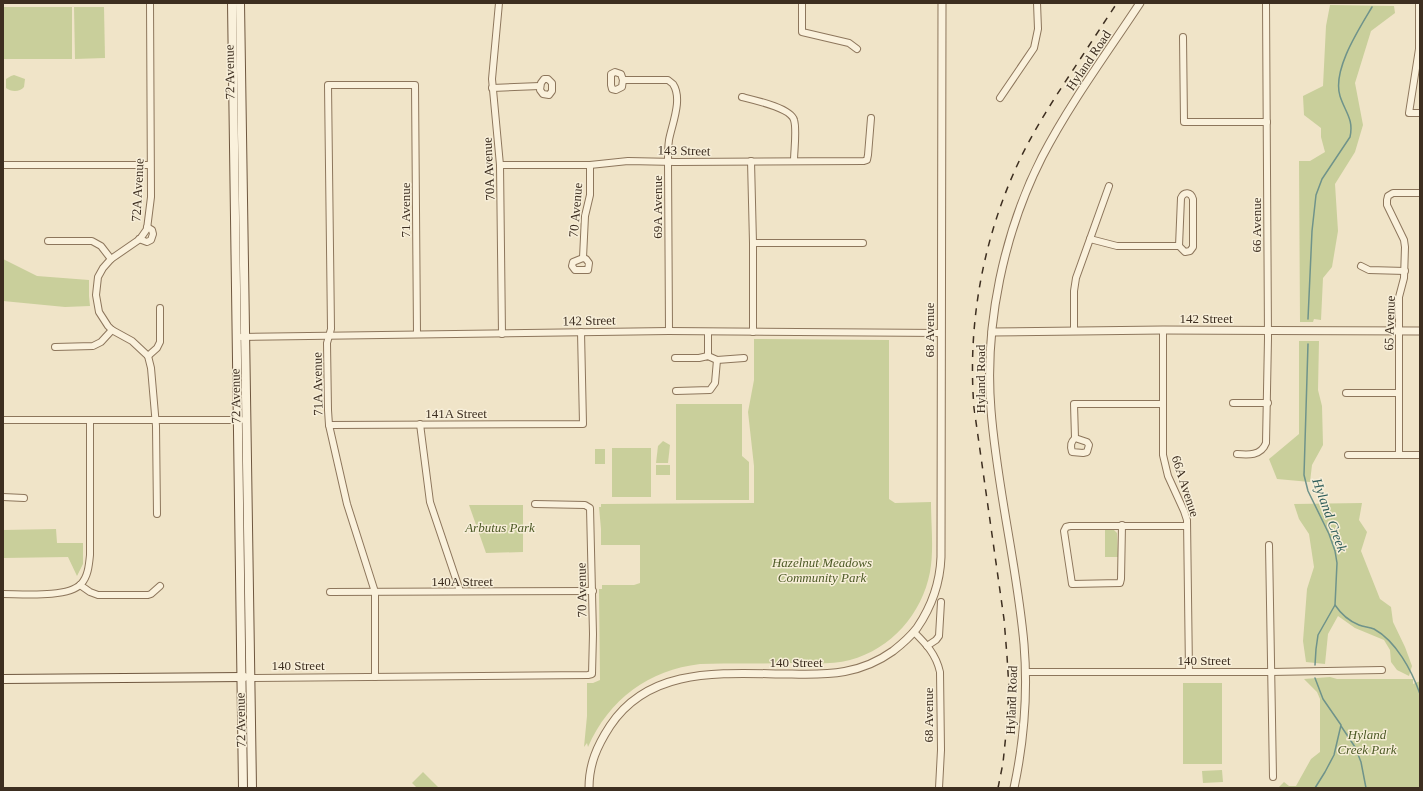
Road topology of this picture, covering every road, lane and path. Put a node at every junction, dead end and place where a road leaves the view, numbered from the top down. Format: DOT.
graph roads {
  1 [pos="150,3"];
  2 [pos="232,3"];
  3 [pos="240,3"];
  4 [pos="499,3"];
  5 [pos="802,3"];
  6 [pos="942,3"];
  7 [pos="1037,3"];
  8 [pos="1140,3"];
  9 [pos="1266,3"];
  10 [pos="1419,3"];
  11 [pos="1183,37"];
  12 [pos="857,49"];
  13 [pos="623,80"];
  14 [pos="328,85"];
  15 [pos="540,86"];
  16 [pos="492,88"];
  17 [pos="742,97"];
  18 [pos="1000,98"];
  19 [pos="1420,113"];
  20 [pos="871,118"];
  21 [pos="1267,122"];
  22 [pos="751,161"];
  23 [pos="794,161"];
  24 [pos="668,162"];
  25 [pos="150,165"];
  26 [pos="500,165"];
  27 [pos="590,165"];
  28 [pos="3,166"];
  29 [pos="1109,186"];
  30 [pos="1420,193"];
  31 [pos="147,227"];
  32 [pos="139,239"];
  33 [pos="1090,239"];
  34 [pos="48,241"];
  35 [pos="753,243"];
  36 [pos="863,243"];
  37 [pos="1179,246"];
  38 [pos="584,258"];
  39 [pos="111,259"];
  40 [pos="1361,266"];
  41 [pos="1405,271"];
  42 [pos="160,308"];
  43 [pos="112,330"];
  44 [pos="1163,330"];
  45 [pos="669,331"];
  46 [pos="1074,331"];
  47 [pos="1268,331"];
  48 [pos="1398,331"];
  49 [pos="1420,331"];
  50 [pos="582,332"];
  51 [pos="708,332"];
  52 [pos="753,332"];
  53 [pos="992,332"];
  54 [pos="941,333"];
  55 [pos="417,334"];
  56 [pos="502,334"];
  57 [pos="330,336"];
  58 [pos="236,337"];
  59 [pos="246,337"];
  60 [pos="56,347"];
  61 [pos="148,356"];
  62 [pos="708,356"];
  63 [pos="676,358"];
  64 [pos="744,358"];
  65 [pos="717,360"];
  66 [pos="676,390"];
  67 [pos="1346,393"];
  68 [pos="1399,393"];
  69 [pos="1233,403"];
  70 [pos="1268,403"];
  71 [pos="1163,404"];
  72 [pos="3,420"];
  73 [pos="90,420"];
  74 [pos="155,420"];
  75 [pos="238,420"];
  76 [pos="247,420"];
  77 [pos="420,424"];
  78 [pos="329,426"];
  79 [pos="1075,438"];
  80 [pos="1237,454"];
  81 [pos="1348,455"];
  82 [pos="1399,455"];
  83 [pos="1420,455"];
  84 [pos="3,497"];
  85 [pos="24,498"];
  86 [pos="535,504"];
  87 [pos="157,514"];
  88 [pos="1122,525"];
  89 [pos="1187,526"];
  90 [pos="1269,545"];
  91 [pos="80,585"];
  92 [pos="160,586"];
  93 [pos="460,591"];
  94 [pos="330,592"];
  95 [pos="375,592"];
  96 [pos="593,592"];
  97 [pos="3,594"];
  98 [pos="941,602"];
  99 [pos="914,632"];
  100 [pos="928,646"];
  101 [pos="1382,670"];
  102 [pos="1025,672"];
  103 [pos="1189,672"];
  104 [pos="1271,672"];
  105 [pos="592,674"];
  106 [pos="241,677"];
  107 [pos="375,677"];
  108 [pos="251,678"];
  109 [pos="3,679"];
  110 [pos="1273,777"];
  111 [pos="243,788"];
  112 [pos="252,788"];
  113 [pos="589,788"];
  114 [pos="940,788"];
  115 [pos="1014,788"];
  1 -- 25 [label="street, 72A Avenue"];
  2 -- 58 [label="main road, 72 Avenue"];
  3 -- 59 [label="main road, 72 Avenue"];
  4 -- 16 [label="street, 70A Avenue"];
  5 -- 12 [label="street"];
  6 -- 54 [label="street, 68 Avenue"];
  7 -- 18 [label="street"];
  8 -- 53 [label="street, Hyland Road"];
  9 -- 21 [label="street, 66 Avenue"];
  10 -- 19 [label="street"];
  11 -- 21 [label="street"];
  13 -- 24 [label="street, 69A Avenue"];
  14 -- 55 [label="street, 71 Avenue"];
  14 -- 57 [label="street, 71A Avenue"];
  15 -- 16 [label="street"];
  16 -- 26 [label="street, 70A Avenue"];
  17 -- 23 [label="street"];
  20 -- 23 [label="street, 143 Street"];
  21 -- 47 [label="street, 66 Avenue"];
  22 -- 23 [label="street, 143 Street"];
  22 -- 24 [label="street, 143 Street"];
  22 -- 35 [label="street"];
  24 -- 27 [label="street, 143 Street"];
  24 -- 45 [label="street, 69A Avenue"];
  25 -- 28 [label="street"];
  25 -- 31 [label="street, 72A Avenue"];
  26 -- 27 [label="street, 143 Street"];
  26 -- 56 [label="street, 70A Avenue"];
  27 -- 38 [label="street, 70 Avenue"];
  29 -- 33 [label="street"];
  30 -- 41 [label="street, 65 Avenue"];
  31 -- 32 [label="street, 72A Avenue"];
  31 -- 32 [label="street"];
  32 -- 39 [label="street, 72A Avenue"];
  33 -- 37 [label="street"];
  33 -- 46 [label="street"];
  34 -- 39 [label="street"];
  35 -- 36 [label="street"];
  35 -- 52 [label="street"];
  37 -- 37 [label="street"];
  39 -- 43 [label="street, 72A Avenue"];
  40 -- 41 [label="street"];
  41 -- 48 [label="street, 65 Avenue"];
  42 -- 61 [label="street"];
  43 -- 60 [label="street"];
  43 -- 61 [label="street, 72A Avenue"];
  44 -- 46 [label="street, 142 Street"];
  44 -- 47 [label="street, 142 Street"];
  44 -- 71 [label="street, 66A Avenue"];
  45 -- 50 [label="street, 142 Street"];
  45 -- 51 [label="street, 142 Street"];
  46 -- 53 [label="street, 142 Street"];
  47 -- 48 [label="street, 142 Street"];
  47 -- 70 [label="street, 66 Avenue"];
  48 -- 49 [label="street, 142 Street"];
  48 -- 68 [label="street, 65 Avenue"];
  50 -- 56 [label="street, 142 Street"];
  50 -- 77 [label="street, 141A Street"];
  51 -- 52 [label="street, 142 Street"];
  51 -- 62 [label="street"];
  52 -- 54 [label="street, 142 Street"];
  53 -- 102 [label="street, Hyland Road"];
  54 -- 99 [label="street, 68 Avenue"];
  55 -- 56 [label="street, 142 Street"];
  55 -- 57 [label="street, 142 Street"];
  57 -- 59 [label="street, 142 Street"];
  57 -- 78 [label="street, 71A Avenue"];
  58 -- 59 [label="street, 142 Street"];
  58 -- 75 [label="main road, 72 Avenue"];
  59 -- 76 [label="main road, 72 Avenue"];
  61 -- 74 [label="street"];
  62 -- 63 [label="street"];
  62 -- 65 [label="street"];
  64 -- 65 [label="street"];
  65 -- 66 [label="street"];
  67 -- 68 [label="street"];
  68 -- 82 [label="street, 65 Avenue"];
  69 -- 70 [label="street"];
  70 -- 80 [label="street, 66 Avenue"];
  71 -- 79 [label="street"];
  71 -- 89 [label="street, 66A Avenue"];
  72 -- 73 [label="street"];
  73 -- 74 [label="street"];
  73 -- 91 [label="street"];
  74 -- 75 [label="street"];
  74 -- 87 [label="street"];
  75 -- 76 [label="street"];
  75 -- 106 [label="main road, 72 Avenue"];
  76 -- 108 [label="main road, 72 Avenue"];
  77 -- 78 [label="street, 141A Street"];
  77 -- 93 [label="street"];
  78 -- 95 [label="street, 71A Avenue"];
  81 -- 82 [label="street"];
  82 -- 83 [label="street"];
  84 -- 85 [label="street"];
  86 -- 96 [label="street, 70 Avenue"];
  88 -- 88 [label="street"];
  88 -- 89 [label="street"];
  89 -- 103 [label="street, 66A Avenue"];
  90 -- 104 [label="street"];
  91 -- 92 [label="street"];
  91 -- 97 [label="street"];
  93 -- 95 [label="street, 140A Street"];
  93 -- 96 [label="street, 140A Street"];
  94 -- 95 [label="street, 140A Street"];
  95 -- 107 [label="street, 71A Avenue"];
  96 -- 105 [label="street, 70 Avenue"];
  98 -- 100 [label="street"];
  99 -- 100 [label="street, 68 Avenue"];
  99 -- 113 [label="street, 140 Street"];
  100 -- 114 [label="street, 68 Avenue"];
  101 -- 104 [label="street, 140 Street"];
  102 -- 103 [label="street, 140 Street"];
  102 -- 115 [label="street, Hyland Road"];
  103 -- 104 [label="street, 140 Street"];
  104 -- 110 [label="street"];
  105 -- 107 [label="street, 140 Street"];
  106 -- 108 [label="main road, 140 Street"];
  106 -- 109 [label="main road, 140 Street"];
  106 -- 111 [label="main road, 72 Avenue"];
  107 -- 108 [label="street, 140 Street"];
  108 -- 112 [label="main road, 72 Avenue"];
}
